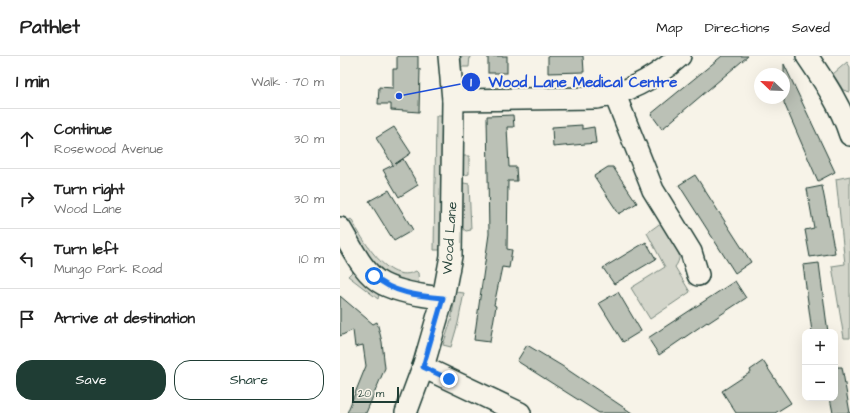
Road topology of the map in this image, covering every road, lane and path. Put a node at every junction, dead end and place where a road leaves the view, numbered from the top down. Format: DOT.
graph roads {
  1 [pos="449,56"];
  2 [pos="680,56"];
  3 [pos="807,56"];
  4 [pos="615,95"];
  5 [pos="453,100"];
  6 [pos="849,126"];
  7 [pos="340,228"];
  8 [pos="346,252"];
  9 [pos="698,275"];
  10 [pos="443,298"];
  11 [pos="423,367"];
  12 [pos="406,413"];
  13 [pos="520,413"];
  1 -- 5 [label="street, Wood Lane"];
  2 -- 4 [label="street"];
  3 -- 6 [label="street"];
  4 -- 5 [label="street"];
  4 -- 9 [label="street"];
  5 -- 10 [label="street, Wood Lane"];
  7 -- 8 [label="street"];
  8 -- 10 [label="street"];
  10 -- 11 [label="street, Wood Lane"];
  11 -- 12 [label="street, Wood Lane"];
  11 -- 13 [label="street"];
}
